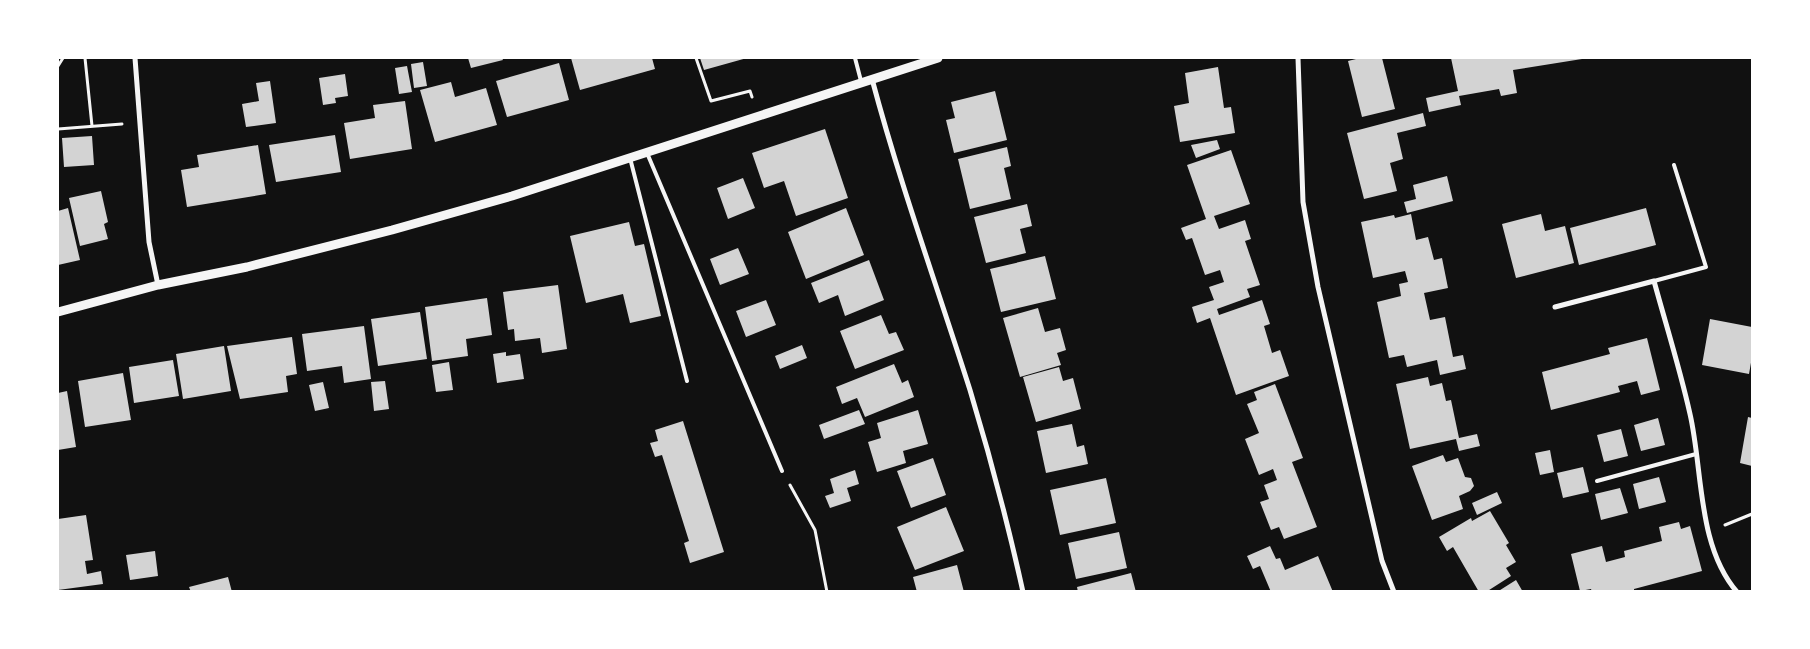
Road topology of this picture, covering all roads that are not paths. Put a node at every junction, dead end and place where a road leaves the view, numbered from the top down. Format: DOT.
graph roads {
  1 [pos="135,58"];
  2 [pos="855,58"];
  3 [pos="938,58"];
  4 [pos="1298,58"];
  5 [pos="872,78"];
  6 [pos="861,81"];
  7 [pos="647,152"];
  8 [pos="630,158"];
  9 [pos="1674,166"];
  10 [pos="1654,282"];
  11 [pos="158,285"];
  12 [pos="1555,307"];
  13 [pos="58,312"];
  14 [pos="687,381"];
  15 [pos="1696,454"];
  16 [pos="782,471"];
  17 [pos="1597,481"];
  18 [pos="1023,592"];
  19 [pos="1394,592"];
  20 [pos="1737,592"];
  1 -- 11 [label="street"];
  2 -- 6 [label="lane"];
  3 -- 5 [label="street"];
  4 -- 19 [label="street"];
  5 -- 6 [label="street"];
  5 -- 18 [label="street"];
  6 -- 7 [label="street"];
  7 -- 8 [label="street"];
  7 -- 16 [label="lane"];
  8 -- 11 [label="street"];
  8 -- 14 [label="lane"];
  9 -- 10 [label="lane"];
  10 -- 12 [label="street"];
  10 -- 15 [label="street"];
  11 -- 13 [label="street"];
  15 -- 17 [label="lane"];
  15 -- 20 [label="street"];
}
